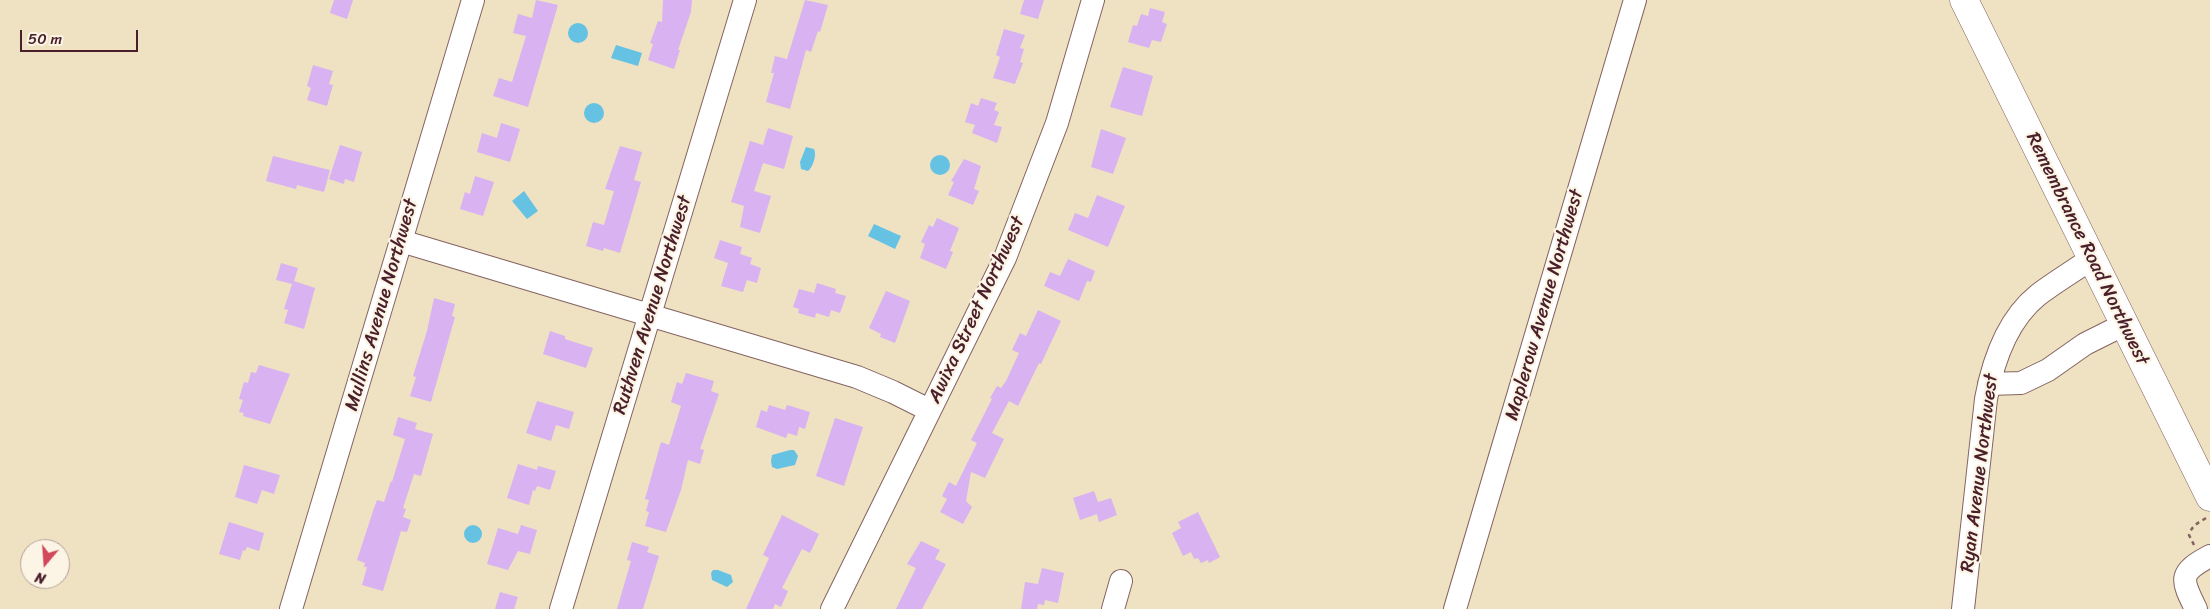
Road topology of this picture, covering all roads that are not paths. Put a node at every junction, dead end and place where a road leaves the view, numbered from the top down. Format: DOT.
graph roads {
  1 [pos="473,0"];
  2 [pos="744,0"];
  3 [pos="1094,0"];
  4 [pos="1635,0"];
  5 [pos="1964,0"];
  6 [pos="401,241"];
  7 [pos="2092,258"];
  8 [pos="651,314"];
  9 [pos="2125,324"];
  10 [pos="1989,384"];
  11 [pos="929,410"];
  12 [pos="2208,490"];
  13 [pos="2210,556"];
  14 [pos="1121,581"];
  15 [pos="291,609"];
  16 [pos="561,609"];
  17 [pos="832,609"];
  18 [pos="1113,609"];
  19 [pos="1456,609"];
  20 [pos="1963,609"];
  21 [pos="2196,609"];
  1 -- 6 [label="street, Mullins Avenue Northwest"];
  2 -- 8 [label="street, Ruthven Avenue Northwest"];
  3 -- 11 [label="street, Awixa Street Northwest"];
  4 -- 19 [label="street, Maplerow Avenue Northwest"];
  5 -- 7 [label="main road, Remembrance Road Northwest"];
  6 -- 8 [label="street"];
  6 -- 15 [label="street, Mullins Avenue Northwest"];
  7 -- 9 [label="main road, Remembrance Road Northwest"];
  7 -- 10 [label="street, Ryan Avenue Northwest"];
  8 -- 11 [label="street"];
  8 -- 16 [label="street, Ruthven Avenue Northwest"];
  9 -- 10 [label="street"];
  9 -- 12 [label="main road, Remembrance Road Northwest"];
  10 -- 20 [label="street, Ryan Avenue Northwest"];
  11 -- 17 [label="street, Awixa Street Northwest"];
  13 -- 21 [label="street"];
  14 -- 18 [label="street"];
}
